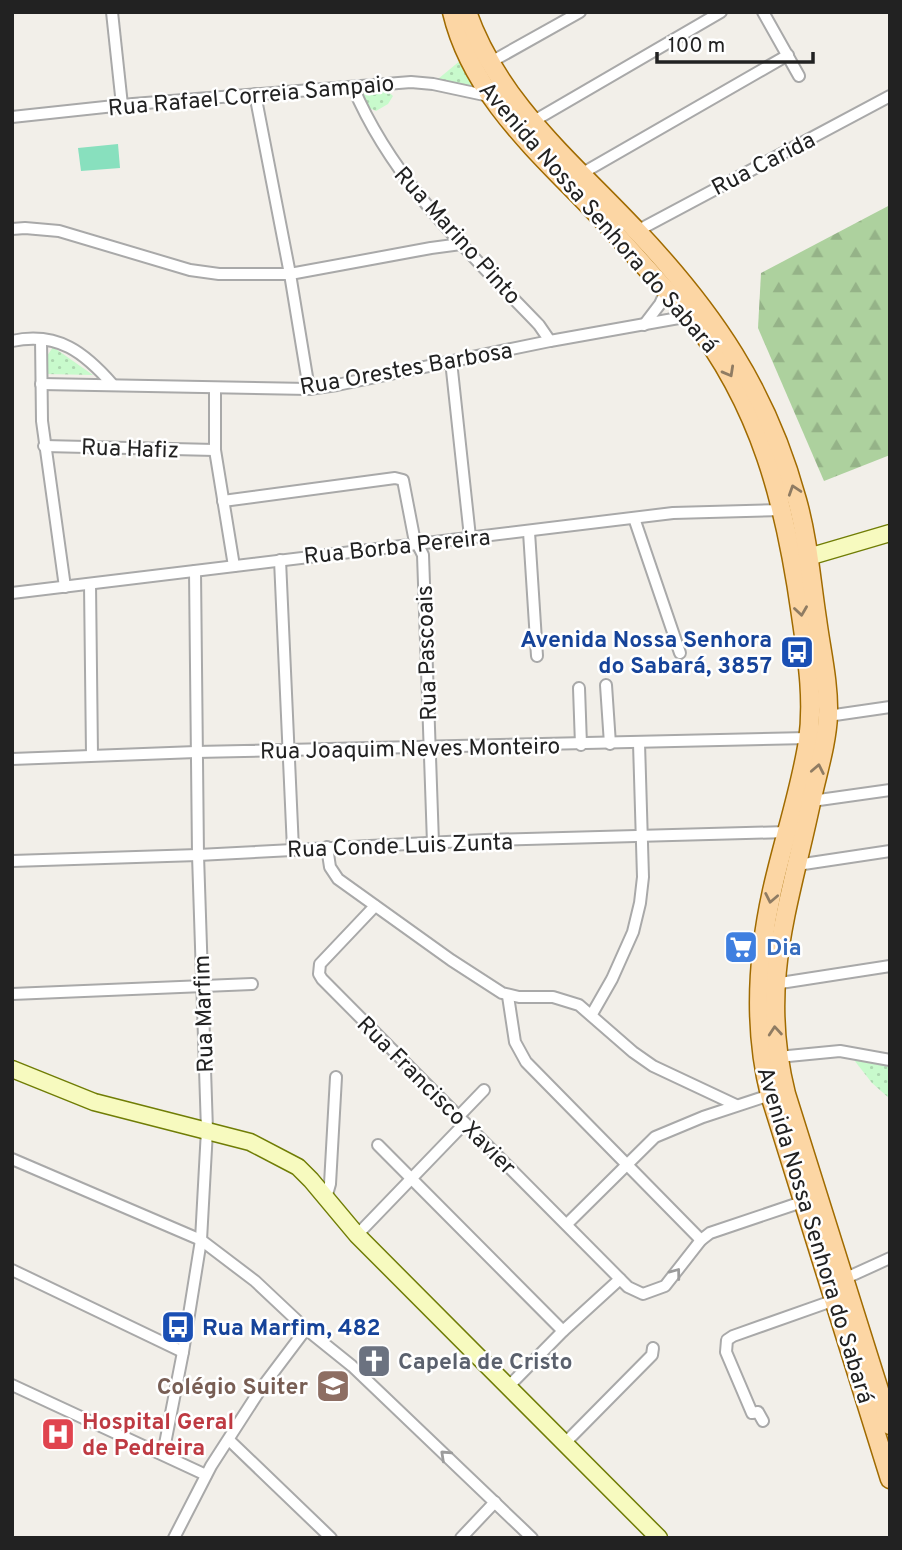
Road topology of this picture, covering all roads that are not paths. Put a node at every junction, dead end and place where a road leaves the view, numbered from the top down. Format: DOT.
graph roads {
  1 [pos="112,12"];
  2 [pos="452,12"];
  3 [pos="467,12"];
  4 [pos="580,12"];
  5 [pos="721,12"];
  6 [pos="763,12"];
  7 [pos="788,55"];
  8 [pos="489,63"];
  9 [pos="799,76"];
  10 [pos="353,88"];
  11 [pos="255,94"];
  12 [pos="489,96"];
  13 [pos="890,96"];
  14 [pos="122,105"];
  15 [pos="12,117"];
  16 [pos="532,122"];
  17 [pos="581,174"];
  18 [pos="12,229"];
  19 [pos="637,231"];
  20 [pos="461,244"];
  21 [pos="290,274"];
  22 [pos="666,291"];
  23 [pos="690,316"];
  24 [pos="644,325"];
  25 [pos="41,338"];
  26 [pos="12,341"];
  27 [pos="550,341"];
  28 [pos="451,361"];
  29 [pos="41,384"];
  30 [pos="113,385"];
  31 [pos="215,388"];
  32 [pos="309,389"];
  33 [pos="44,446"];
  34 [pos="215,450"];
  35 [pos="223,501"];
  36 [pos="782,510"];
  37 [pos="634,518"];
  38 [pos="529,532"];
  39 [pos="890,533"];
  40 [pos="470,537"];
  41 [pos="417,543"];
  42 [pos="800,559"];
  43 [pos="280,560"];
  44 [pos="234,566"];
  45 [pos="195,571"];
  46 [pos="90,584"];
  47 [pos="65,587"];
  48 [pos="12,593"];
  49 [pos="680,653"];
  50 [pos="537,656"];
  51 [pos="606,685"];
  52 [pos="579,688"];
  53 [pos="890,708"];
  54 [pos="828,716"];
  55 [pos="808,738"];
  56 [pos="639,743"];
  57 [pos="610,744"];
  58 [pos="581,745"];
  59 [pos="429,747"];
  60 [pos="289,749"];
  61 [pos="197,752"];
  62 [pos="92,755"];
  63 [pos="12,759"];
  64 [pos="890,790"];
  65 [pos="812,801"];
  66 [pos="787,832"];
  67 [pos="641,836"];
  68 [pos="433,843"];
  69 [pos="327,846"];
  70 [pos="293,849"];
  71 [pos="890,851"];
  72 [pos="198,855"];
  73 [pos="12,861"];
  74 [pos="797,865"];
  75 [pos="375,906"];
  76 [pos="890,966"];
  77 [pos="252,984"];
  78 [pos="775,984"];
  79 [pos="203,987"];
  80 [pos="12,994"];
  81 [pos="509,996"];
  82 [pos="592,1014"];
  83 [pos="778,1057"];
  84 [pos="890,1060"];
  85 [pos="12,1069"];
  86 [pos="336,1077"];
  87 [pos="484,1090"];
  88 [pos="770,1095"];
  89 [pos="736,1105"];
  90 [pos="461,1120"];
  91 [pos="207,1130"];
  92 [pos="378,1145"];
  93 [pos="12,1159"];
  94 [pos="798,1160"];
  95 [pos="627,1163"];
  96 [pos="411,1179"];
  97 [pos="326,1198"];
  98 [pos="802,1202"];
  99 [pos="567,1224"];
  100 [pos="357,1235"];
  101 [pos="201,1240"];
  102 [pos="701,1240"];
  103 [pos="890,1258"];
  104 [pos="12,1270"];
  105 [pos="620,1279"];
  106 [pos="844,1279"];
  107 [pos="832,1301"];
  108 [pos="306,1329"];
  109 [pos="563,1331"];
  110 [pos="653,1348"];
  111 [pos="183,1352"];
  112 [pos="12,1385"];
  113 [pos="508,1387"];
  114 [pos="886,1403"];
  115 [pos="761,1417"];
  116 [pos="890,1425"];
  117 [pos="229,1440"];
  118 [pos="564,1444"];
  119 [pos="163,1454"];
  120 [pos="886,1454"];
  121 [pos="206,1475"];
  122 [pos="890,1479"];
  123 [pos="495,1502"];
  124 [pos="174,1536"];
  125 [pos="331,1538"];
  126 [pos="461,1538"];
  127 [pos="532,1538"];
  128 [pos="659,1538"];
  1 -- 14 [label="street"];
  2 -- 12 [label="main road, Avenida Nossa Senhora do Sabará"];
  3 -- 8 [label="main road, Avenida Nossa Senhora do Sabará"];
  4 -- 8 [label="street"];
  5 -- 16 [label="street"];
  6 -- 7 [label="street"];
  7 -- 9 [label="street"];
  7 -- 17 [label="street"];
  8 -- 16 [label="main road, Avenida Nossa Senhora do Sabará"];
  10 -- 11 [label="street, Rua Rafael Correia Sampaio"];
  10 -- 12 [label="street, Rua Rafael Correia Sampaio"];
  10 -- 20 [label="street, Rua Marino Pinto"];
  11 -- 14 [label="street, Rua Rafael Correia Sampaio"];
  11 -- 21 [label="street"];
  12 -- 22 [label="main road, Avenida Nossa Senhora do Sabará"];
  13 -- 19 [label="street, Rua Carida"];
  14 -- 15 [label="street, Rua Rafael Correia Sampaio"];
  16 -- 17 [label="main road, Avenida Nossa Senhora do Sabará"];
  17 -- 19 [label="main road, Avenida Nossa Senhora do Sabará"];
  18 -- 21 [label="street"];
  42 -- 19 [label="main road, Avenida Nossa Senhora do Sabará, one-way"];
  20 -- 21 [label="street"];
  20 -- 27 [label="street, Rua Marino Pinto"];
  21 -- 32 [label="street"];
  22 -- 23 [label="main road, Avenida Nossa Senhora do Sabará"];
  22 -- 24 [label="street"];
  23 -- 24 [label="street, Rua Orestes Barbosa"];
  23 -- 36 [label="main road, Avenida Nossa Senhora do Sabará, one-way"];
  24 -- 27 [label="street, Rua Orestes Barbosa"];
  25 -- 26 [label="street"];
  25 -- 29 [label="street"];
  25 -- 30 [label="street"];
  27 -- 28 [label="street, Rua Orestes Barbosa"];
  28 -- 32 [label="street, Rua Orestes Barbosa"];
  28 -- 40 [label="street"];
  29 -- 30 [label="street, Rua Orestes Barbosa"];
  29 -- 33 [label="street"];
  30 -- 31 [label="street, Rua Orestes Barbosa"];
  31 -- 32 [label="street, Rua Orestes Barbosa"];
  31 -- 34 [label="street"];
  33 -- 34 [label="street, Rua Hafiz"];
  33 -- 47 [label="street"];
  34 -- 35 [label="street"];
  35 -- 41 [label="street, Rua Pascoais"];
  35 -- 44 [label="street"];
  36 -- 37 [label="street, Rua Borba Pereira"];
  36 -- 42 [label="main road, Avenida Nossa Senhora do Sabará"];
  37 -- 38 [label="street, Rua Borba Pereira"];
  37 -- 49 [label="street"];
  38 -- 40 [label="street, Rua Borba Pereira"];
  38 -- 50 [label="street"];
  39 -- 42 [label="street"];
  40 -- 41 [label="street, Rua Borba Pereira"];
  41 -- 43 [label="street, Rua Borba Pereira"];
  41 -- 59 [label="street, Rua Pascoais"];
  42 -- 54 [label="main road, Avenida Nossa Senhora do Sabará"];
  42 -- 55 [label="main road, Avenida Nossa Senhora do Sabará, one-way"];
  43 -- 44 [label="street, Rua Borba Pereira"];
  43 -- 60 [label="street"];
  44 -- 45 [label="street, Rua Borba Pereira"];
  45 -- 46 [label="street, Rua Borba Pereira"];
  45 -- 61 [label="street, Rua Marfim"];
  46 -- 47 [label="street, Rua Borba Pereira"];
  46 -- 62 [label="street"];
  47 -- 48 [label="street, Rua Borba Pereira"];
  51 -- 57 [label="street"];
  52 -- 58 [label="street"];
  53 -- 54 [label="street"];
  65 -- 54 [label="main road, Avenida Nossa Senhora do Sabará, one-way"];
  55 -- 56 [label="street, Rua Joaquim Neves Monteiro"];
  55 -- 66 [label="main road, Avenida Nossa Senhora do Sabará"];
  56 -- 57 [label="street, Rua Joaquim Neves Monteiro"];
  56 -- 67 [label="street"];
  57 -- 58 [label="street, Rua Joaquim Neves Monteiro"];
  58 -- 59 [label="street, Rua Joaquim Neves Monteiro"];
  59 -- 60 [label="street, Rua Joaquim Neves Monteiro"];
  59 -- 68 [label="street, Rua Pascoais"];
  60 -- 61 [label="street, Rua Joaquim Neves Monteiro"];
  60 -- 70 [label="street"];
  61 -- 62 [label="street, Rua Joaquim Neves Monteiro"];
  61 -- 72 [label="street, Rua Marfim"];
  62 -- 63 [label="street, Rua Joaquim Neves Monteiro"];
  64 -- 65 [label="street"];
  65 -- 74 [label="main road, Avenida Nossa Senhora do Sabará"];
  66 -- 67 [label="street, Rua Conde Luis Zunta"];
  66 -- 88 [label="main road, Avenida Nossa Senhora do Sabará, one-way"];
  67 -- 68 [label="street, Rua Conde Luis Zunta"];
  67 -- 82 [label="street"];
  68 -- 69 [label="street, Rua Conde Luis Zunta"];
  69 -- 70 [label="street, Rua Conde Luis Zunta"];
  69 -- 75 [label="street"];
  70 -- 72 [label="street, Rua Conde Luis Zunta"];
  71 -- 74 [label="street"];
  72 -- 73 [label="street, Rua Conde Luis Zunta"];
  72 -- 79 [label="street, Rua Marfim"];
  74 -- 78 [label="main road, Avenida Nossa Senhora do Sabará"];
  75 -- 81 [label="street"];
  75 -- 90 [label="street, Rua Francisco Xavier"];
  76 -- 78 [label="street"];
  77 -- 79 [label="street"];
  83 -- 78 [label="main road, Avenida Nossa Senhora do Sabará, one-way"];
  79 -- 80 [label="street"];
  79 -- 91 [label="street, Rua Marfim"];
  81 -- 82 [label="street"];
  81 -- 95 [label="street"];
  82 -- 89 [label="street"];
  83 -- 84 [label="street"];
  83 -- 94 [label="main road, Avenida Nossa Senhora do Sabará"];
  85 -- 91 [label="street"];
  86 -- 97 [label="street"];
  87 -- 90 [label="street"];
  88 -- 89 [label="street"];
  88 -- 94 [label="main road, Avenida Nossa Senhora do Sabará"];
  89 -- 95 [label="street"];
  90 -- 96 [label="street"];
  90 -- 99 [label="street, Rua Francisco Xavier"];
  91 -- 97 [label="street"];
  91 -- 101 [label="street, Rua Marfim"];
  92 -- 96 [label="street"];
  93 -- 101 [label="street"];
  94 -- 98 [label="main road, Avenida Nossa Senhora do Sabará"];
  94 -- 106 [label="main road, Avenida Nossa Senhora do Sabará"];
  95 -- 99 [label="street"];
  95 -- 102 [label="street"];
  96 -- 100 [label="street"];
  96 -- 109 [label="street"];
  97 -- 100 [label="street"];
  98 -- 102 [label="street"];
  98 -- 107 [label="main road, Avenida Nossa Senhora do Sabará"];
  99 -- 105 [label="street, Rua Francisco Xavier"];
  100 -- 113 [label="street"];
  101 -- 108 [label="street"];
  101 -- 111 [label="street, Rua Marfim"];
  105 -- 102 [label="street, one-way"];
  103 -- 106 [label="street"];
  104 -- 111 [label="street"];
  105 -- 109 [label="street"];
  106 -- 114 [label="main road, Avenida Nossa Senhora do Sabará"];
  107 -- 115 [label="street"];
  107 -- 120 [label="main road, Avenida Nossa Senhora do Sabará"];
  108 -- 117 [label="street"];
  123 -- 108 [label="street, one-way"];
  109 -- 113 [label="street"];
  110 -- 118 [label="street"];
  111 -- 119 [label="street, Rua Marfim"];
  112 -- 119 [label="street"];
  113 -- 118 [label="street"];
  114 -- 116 [label="main road, Avenida Nossa Senhora do Sabará"];
  117 -- 121 [label="street"];
  117 -- 125 [label="street"];
  118 -- 128 [label="street"];
  119 -- 121 [label="street"];
  120 -- 122 [label="main road, Avenida Nossa Senhora do Sabará"];
  121 -- 124 [label="street"];
  123 -- 126 [label="street"];
  123 -- 127 [label="street"];
}
